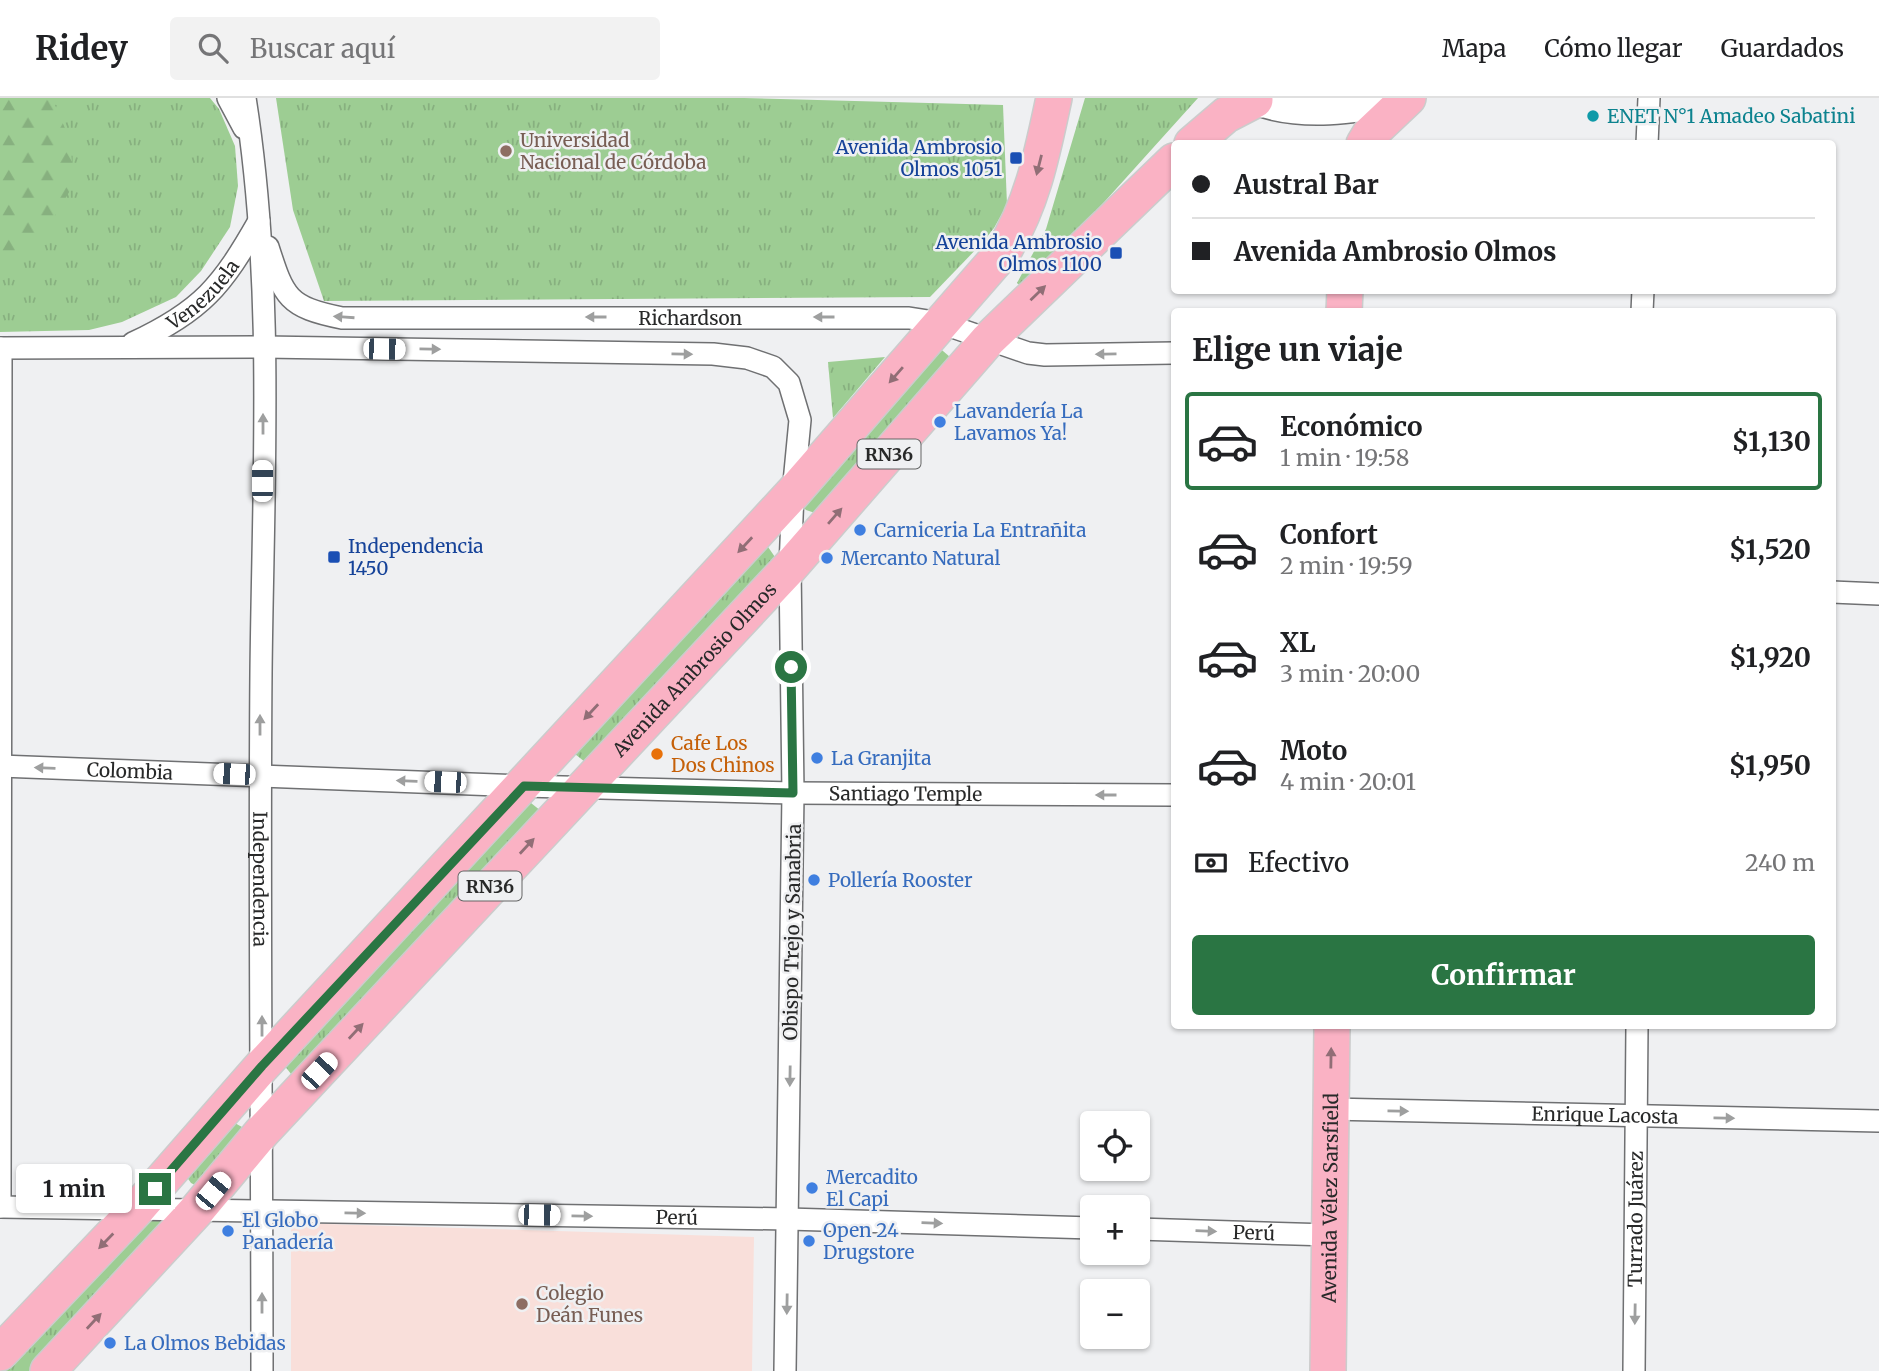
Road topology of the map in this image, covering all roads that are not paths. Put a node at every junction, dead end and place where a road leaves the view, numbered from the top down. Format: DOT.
graph roads {
  1 [pos="228,98"];
  2 [pos="245,98"];
  3 [pos="1054,98"];
  4 [pos="1407,98"];
  5 [pos="1648,98"];
  6 [pos="1253,99"];
  7 [pos="1197,140"];
  8 [pos="1366,140"];
  9 [pos="1647,140"];
  10 [pos="252,142"];
  11 [pos="1171,164"];
  12 [pos="259,221"];
  13 [pos="941,323"];
  14 [pos="988,340"];
  15 [pos="127,346"];
  16 [pos="264,347"];
  17 [pos="1,348"];
  18 [pos="1171,353"];
  19 [pos="793,494"];
  20 [pos="790,567"];
  21 [pos="1836,592"];
  22 [pos="1879,594"];
  23 [pos="1,766"];
  24 [pos="260,775"];
  25 [pos="524,786"];
  26 [pos="584,786"];
  27 [pos="793,793"];
  28 [pos="1171,795"];
  29 [pos="1332,1029"];
  30 [pos="1637,1029"];
  31 [pos="262,1066"];
  32 [pos="1330,1109"];
  33 [pos="1638,1116"];
  34 [pos="1879,1121"];
  35 [pos="262,1132"];
  36 [pos="0,1207"];
  37 [pos="137,1209"];
  38 [pos="197,1210"];
  39 [pos="262,1211"];
  40 [pos="788,1219"];
  41 [pos="1080,1228"];
  42 [pos="1150,1229"];
  43 [pos="1329,1235"];
  44 [pos="0,1353"];
  45 [pos="48,1371"];
  46 [pos="262,1371"];
  47 [pos="785,1371"];
  48 [pos="1328,1371"];
  49 [pos="1634,1371"];
  1 -- 10 [label="street"];
  2 -- 10 [label="street"];
  3 -- 13 [label="main road, RN36, one-way"];
  4 -- 6 [label="main road"];
  4 -- 8 [label="main road"];
  5 -- 9 [label="street"];
  6 -- 7 [label="main road"];
  10 -- 12 [label="street"];
  14 -- 11 [label="main road, Avenida Ambrosio Olmos / RN36, one-way"];
  13 -- 12 [label="street, Richardson, one-way"];
  12 -- 15 [label="street, Venezuela"];
  12 -- 16 [label="street, Independencia"];
  13 -- 14 [label="street, Richardson"];
  13 -- 19 [label="main road, RN36, one-way"];
  18 -- 14 [label="street, Richardson, one-way"];
  20 -- 14 [label="main road, Avenida Ambrosio Olmos / RN36, one-way"];
  15 -- 16 [label="street, Venezuela"];
  15 -- 17 [label="street, Venezuela"];
  16 -- 19 [label="street, Richardson, one-way"];
  24 -- 16 [label="street, Independencia, one-way"];
  17 -- 23 [label="street"];
  19 -- 20 [label="street, Obispo Trejo y Sanabria"];
  19 -- 25 [label="main road, RN36, one-way"];
  20 -- 26 [label="main road, Avenida Ambrosio Olmos / RN36"];
  20 -- 27 [label="street, Obispo Trejo y Sanabria"];
  21 -- 22 [label="street"];
  24 -- 23 [label="street, Colombia, one-way"];
  23 -- 36 [label="street"];
  25 -- 24 [label="street, Santiago Temple, one-way"];
  31 -- 24 [label="street, Independencia, one-way"];
  25 -- 26 [label="street, Santiago Temple"];
  25 -- 31 [label="main road, RN36"];
  26 -- 27 [label="street, Santiago Temple"];
  35 -- 26 [label="main road, Avenida Ambrosio Olmos / RN36, one-way"];
  28 -- 27 [label="street, Santiago Temple, one-way"];
  27 -- 40 [label="street, Obispo Trejo y Sanabria, one-way"];
  32 -- 29 [label="main road, Avenida Vélez Sarsfield, one-way"];
  30 -- 33 [label="street, Turrado Juárez"];
  31 -- 35 [label="street, Independencia"];
  31 -- 37 [label="main road, RN36"];
  32 -- 33 [label="street, Enrique Lacosta, one-way"];
  32 -- 43 [label="main road, Avenida Vélez Sarsfield"];
  33 -- 34 [label="street, Enrique Lacosta, one-way"];
  33 -- 49 [label="street, Turrado Juárez, one-way"];
  35 -- 38 [label="main road, Avenida Ambrosio Olmos / RN36"];
  35 -- 39 [label="street, Independencia"];
  36 -- 37 [label="street, Perú"];
  37 -- 38 [label="street, Perú"];
  37 -- 44 [label="main road, RN36, one-way"];
  38 -- 39 [label="street, Perú"];
  45 -- 38 [label="main road, Avenida Ambrosio Olmos / RN36, one-way"];
  39 -- 40 [label="street, Perú, one-way"];
  46 -- 39 [label="street, Independencia, one-way"];
  40 -- 41 [label="street, Perú, one-way"];
  40 -- 47 [label="street, Obispo Trejo y Sanabria, one-way"];
  42 -- 43 [label="street, Perú, one-way"];
  43 -- 48 [label="main road, Avenida Vélez Sarsfield"];
}
